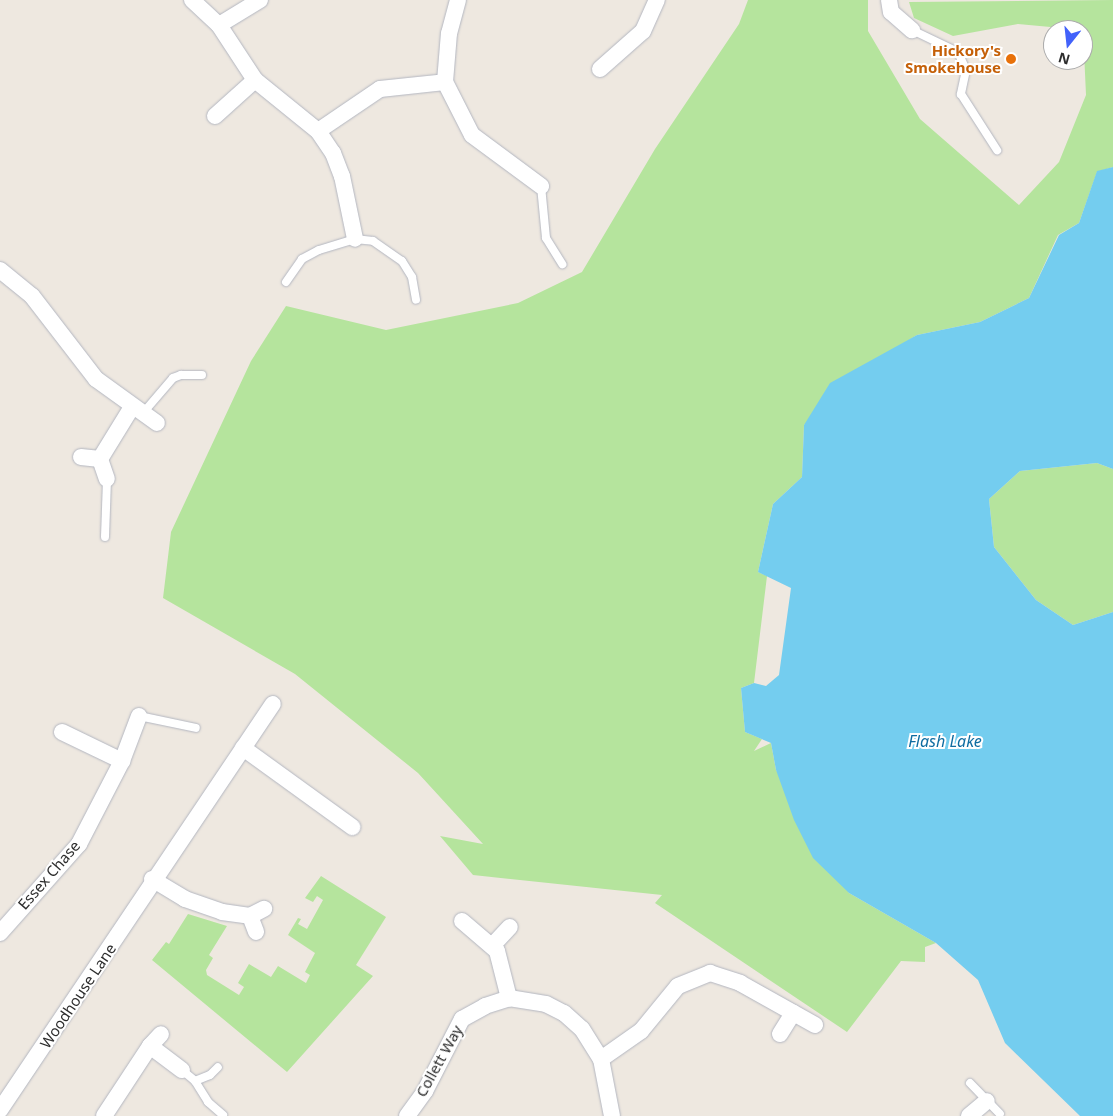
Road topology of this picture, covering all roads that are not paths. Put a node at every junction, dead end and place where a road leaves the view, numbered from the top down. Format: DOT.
graph roads {
  1 [pos="192,0"];
  2 [pos="260,0"];
  3 [pos="458,0"];
  4 [pos="657,0"];
  5 [pos="889,0"];
  6 [pos="220,26"];
  7 [pos="912,30"];
  8 [pos="600,69"];
  9 [pos="255,80"];
  10 [pos="445,82"];
  11 [pos="215,116"];
  12 [pos="318,131"];
  13 [pos="997,150"];
  14 [pos="541,186"];
  15 [pos="355,239"];
  16 [pos="562,264"];
  17 [pos="1,274"];
  18 [pos="286,282"];
  19 [pos="416,300"];
  20 [pos="202,375"];
  21 [pos="137,410"];
  22 [pos="157,423"];
  23 [pos="81,457"];
  24 [pos="100,458"];
  25 [pos="107,479"];
  26 [pos="106,537"];
  27 [pos="273,704"];
  28 [pos="139,716"];
  29 [pos="196,728"];
  30 [pos="62,732"];
  31 [pos="243,748"];
  32 [pos="122,762"];
  33 [pos="352,827"];
  34 [pos="152,879"];
  35 [pos="257,919"];
  36 [pos="462,922"];
  37 [pos="510,927"];
  38 [pos="1,928"];
  39 [pos="492,946"];
  40 [pos="509,998"];
  41 [pos="793,1013"];
  42 [pos="814,1025"];
  43 [pos="780,1034"];
  44 [pos="601,1059"];
  45 [pos="218,1067"];
  46 [pos="182,1070"];
  47 [pos="195,1081"];
  48 [pos="970,1083"];
  49 [pos="987,1101"];
  50 [pos="0,1110"];
  51 [pos="1000,1114"];
  52 [pos="223,1115"];
  53 [pos="104,1116"];
  54 [pos="407,1116"];
  55 [pos="612,1116"];
  56 [pos="969,1116"];
  1 -- 6 [label="street"];
  2 -- 6 [label="street"];
  3 -- 10 [label="street"];
  4 -- 8 [label="street"];
  5 -- 7 [label="street"];
  6 -- 9 [label="street"];
  7 -- 13 [label="lane"];
  9 -- 11 [label="street"];
  9 -- 12 [label="street"];
  10 -- 12 [label="street"];
  10 -- 14 [label="street"];
  12 -- 15 [label="street"];
  14 -- 16 [label="lane"];
  15 -- 18 [label="lane"];
  15 -- 19 [label="lane"];
  17 -- 21 [label="street"];
  20 -- 21 [label="lane"];
  21 -- 22 [label="street"];
  21 -- 24 [label="street"];
  23 -- 24 [label="street"];
  24 -- 25 [label="street"];
  25 -- 26 [label="lane"];
  27 -- 31 [label="street, Woodhouse Lane"];
  28 -- 29 [label="lane"];
  28 -- 32 [label="street, Essex Chase"];
  30 -- 32 [label="street"];
  31 -- 33 [label="street"];
  31 -- 34 [label="street, Woodhouse Lane"];
  32 -- 38 [label="street, Essex Chase"];
  34 -- 35 [label="street"];
  34 -- 50 [label="street, Woodhouse Lane"];
  36 -- 39 [label="street"];
  37 -- 39 [label="street"];
  39 -- 40 [label="street"];
  40 -- 44 [label="street, Collett Way"];
  40 -- 54 [label="street, Collett Way"];
  41 -- 42 [label="street"];
  41 -- 43 [label="street"];
  41 -- 44 [label="street"];
  44 -- 55 [label="street, Collett Way"];
  45 -- 47 [label="lane"];
  46 -- 47 [label="lane"];
  46 -- 53 [label="street"];
  47 -- 52 [label="lane"];
  48 -- 49 [label="lane"];
  49 -- 51 [label="lane"];
  49 -- 56 [label="street"];
}
